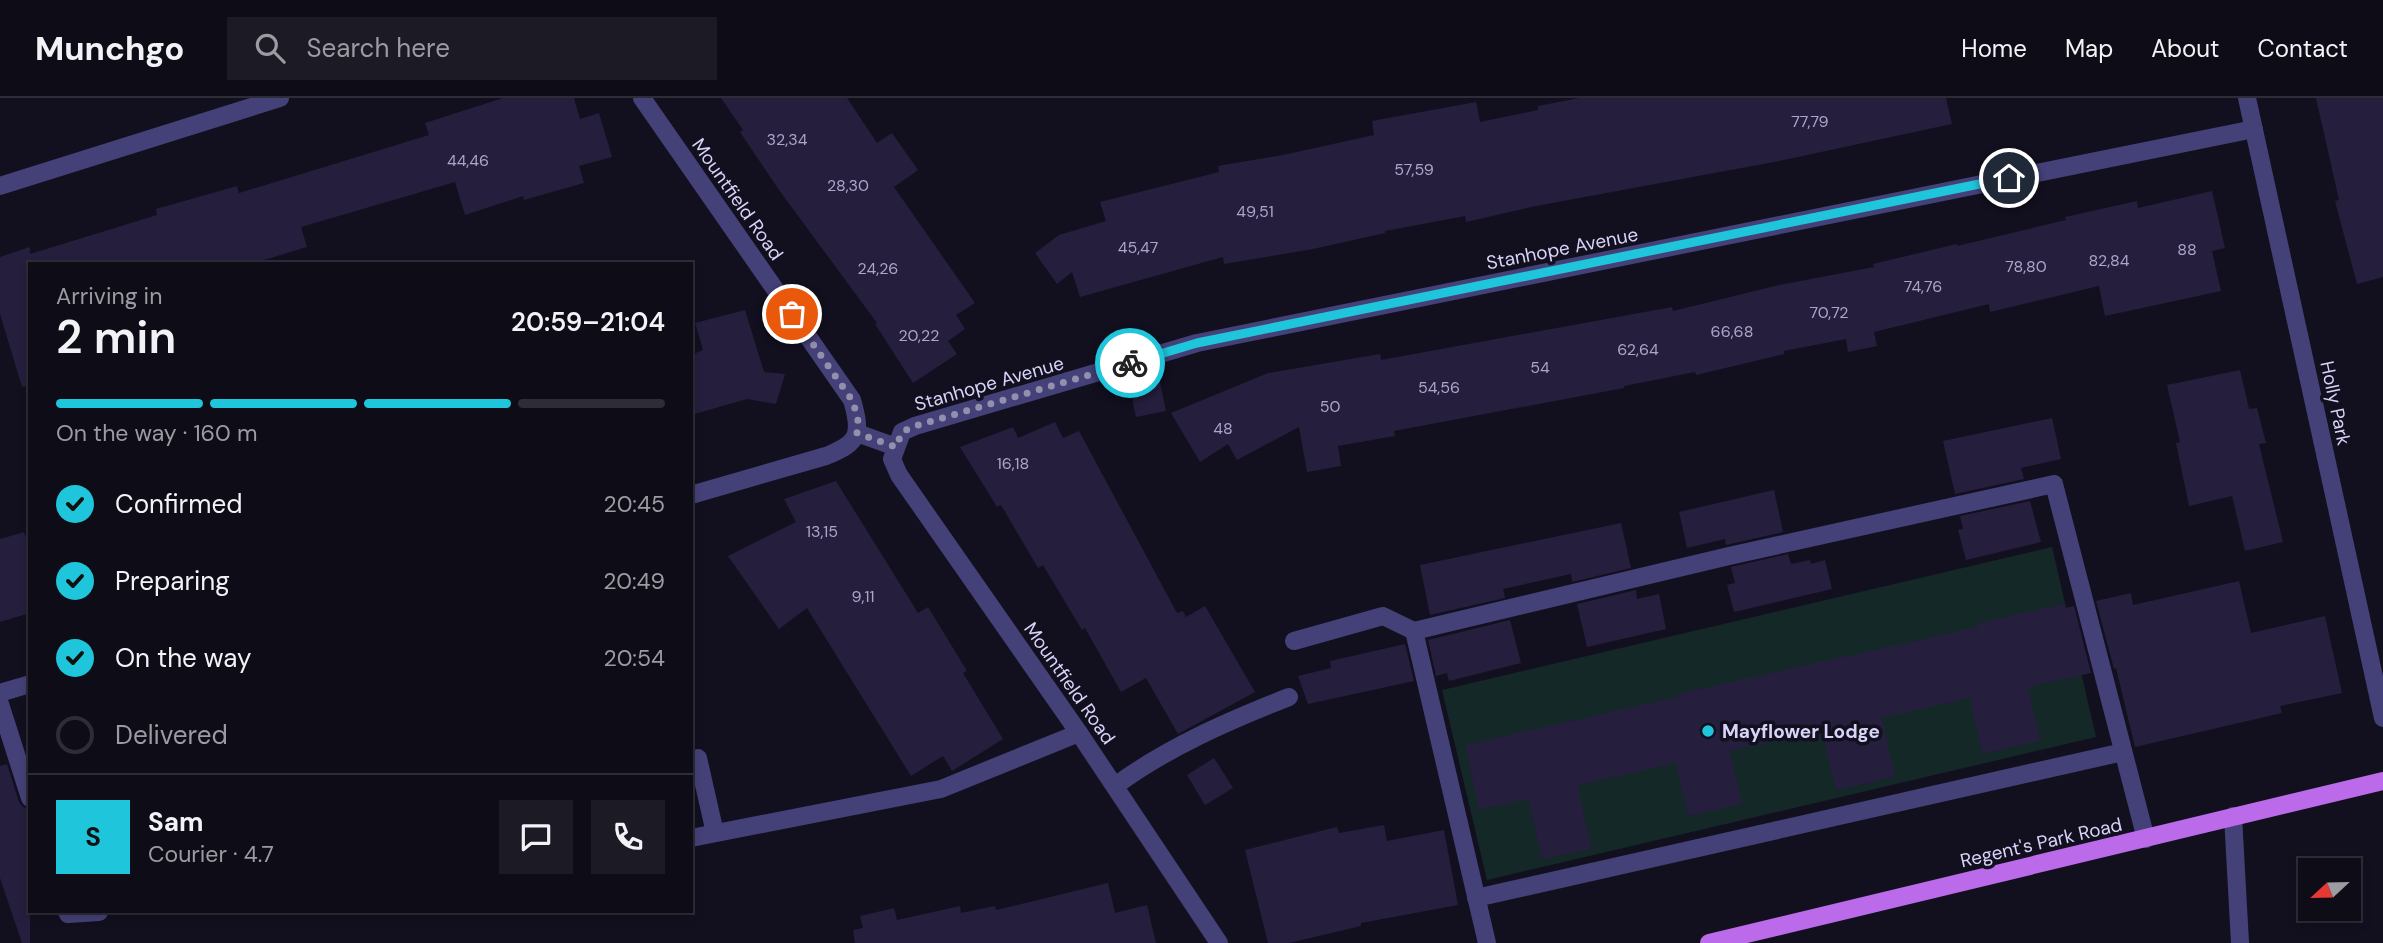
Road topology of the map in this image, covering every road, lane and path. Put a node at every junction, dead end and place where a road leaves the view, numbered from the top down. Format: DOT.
graph roads {
  1 [pos="280,98"];
  2 [pos="642,98"];
  3 [pos="2248,98"];
  4 [pos="2254,129"];
  5 [pos="0,186"];
  6 [pos="857,433"];
  7 [pos="896,447"];
  8 [pos="693,494"];
  9 [pos="1414,631"];
  10 [pos="1294,641"];
  11 [pos="28,685"];
  12 [pos="0,693"];
  13 [pos="1289,697"];
  14 [pos="0,704"];
  15 [pos="2383,718"];
  16 [pos="1079,733"];
  17 [pos="2123,752"];
  18 [pos="698,758"];
  19 [pos="2383,781"];
  20 [pos="1115,786"];
  21 [pos="28,792"];
  22 [pos="2233,817"];
  23 [pos="715,833"];
  24 [pos="693,838"];
  25 [pos="2146,839"];
  26 [pos="1476,898"];
  27 [pos="68,913"];
  28 [pos="89,913"];
  29 [pos="1219,943"];
  30 [pos="1486,943"];
  31 [pos="1709,943"];
  32 [pos="2240,943"];
  1 -- 5 [label="street"];
  2 -- 6 [label="street, Mountfield Road"];
  3 -- 4 [label="street, Holly Park"];
  4 -- 7 [label="street, Stanhope Avenue"];
  4 -- 15 [label="street, Holly Park"];
  6 -- 7 [label="street"];
  6 -- 8 [label="street"];
  7 -- 16 [label="street, Mountfield Road"];
  9 -- 10 [label="street"];
  9 -- 17 [label="street"];
  9 -- 26 [label="street"];
  11 -- 12 [label="street"];
  13 -- 20 [label="street"];
  14 -- 21 [label="street"];
  16 -- 20 [label="street, Mountfield Road"];
  16 -- 23 [label="street"];
  17 -- 25 [label="street"];
  17 -- 26 [label="street"];
  18 -- 23 [label="street"];
  19 -- 22 [label="main road, Regent's Park Road"];
  20 -- 29 [label="street, Mountfield Road"];
  22 -- 25 [label="main road, Regent's Park Road"];
  22 -- 32 [label="street"];
  23 -- 24 [label="street"];
  25 -- 31 [label="main road, Regent's Park Road"];
  26 -- 30 [label="street"];
  27 -- 28 [label="street"];
}
